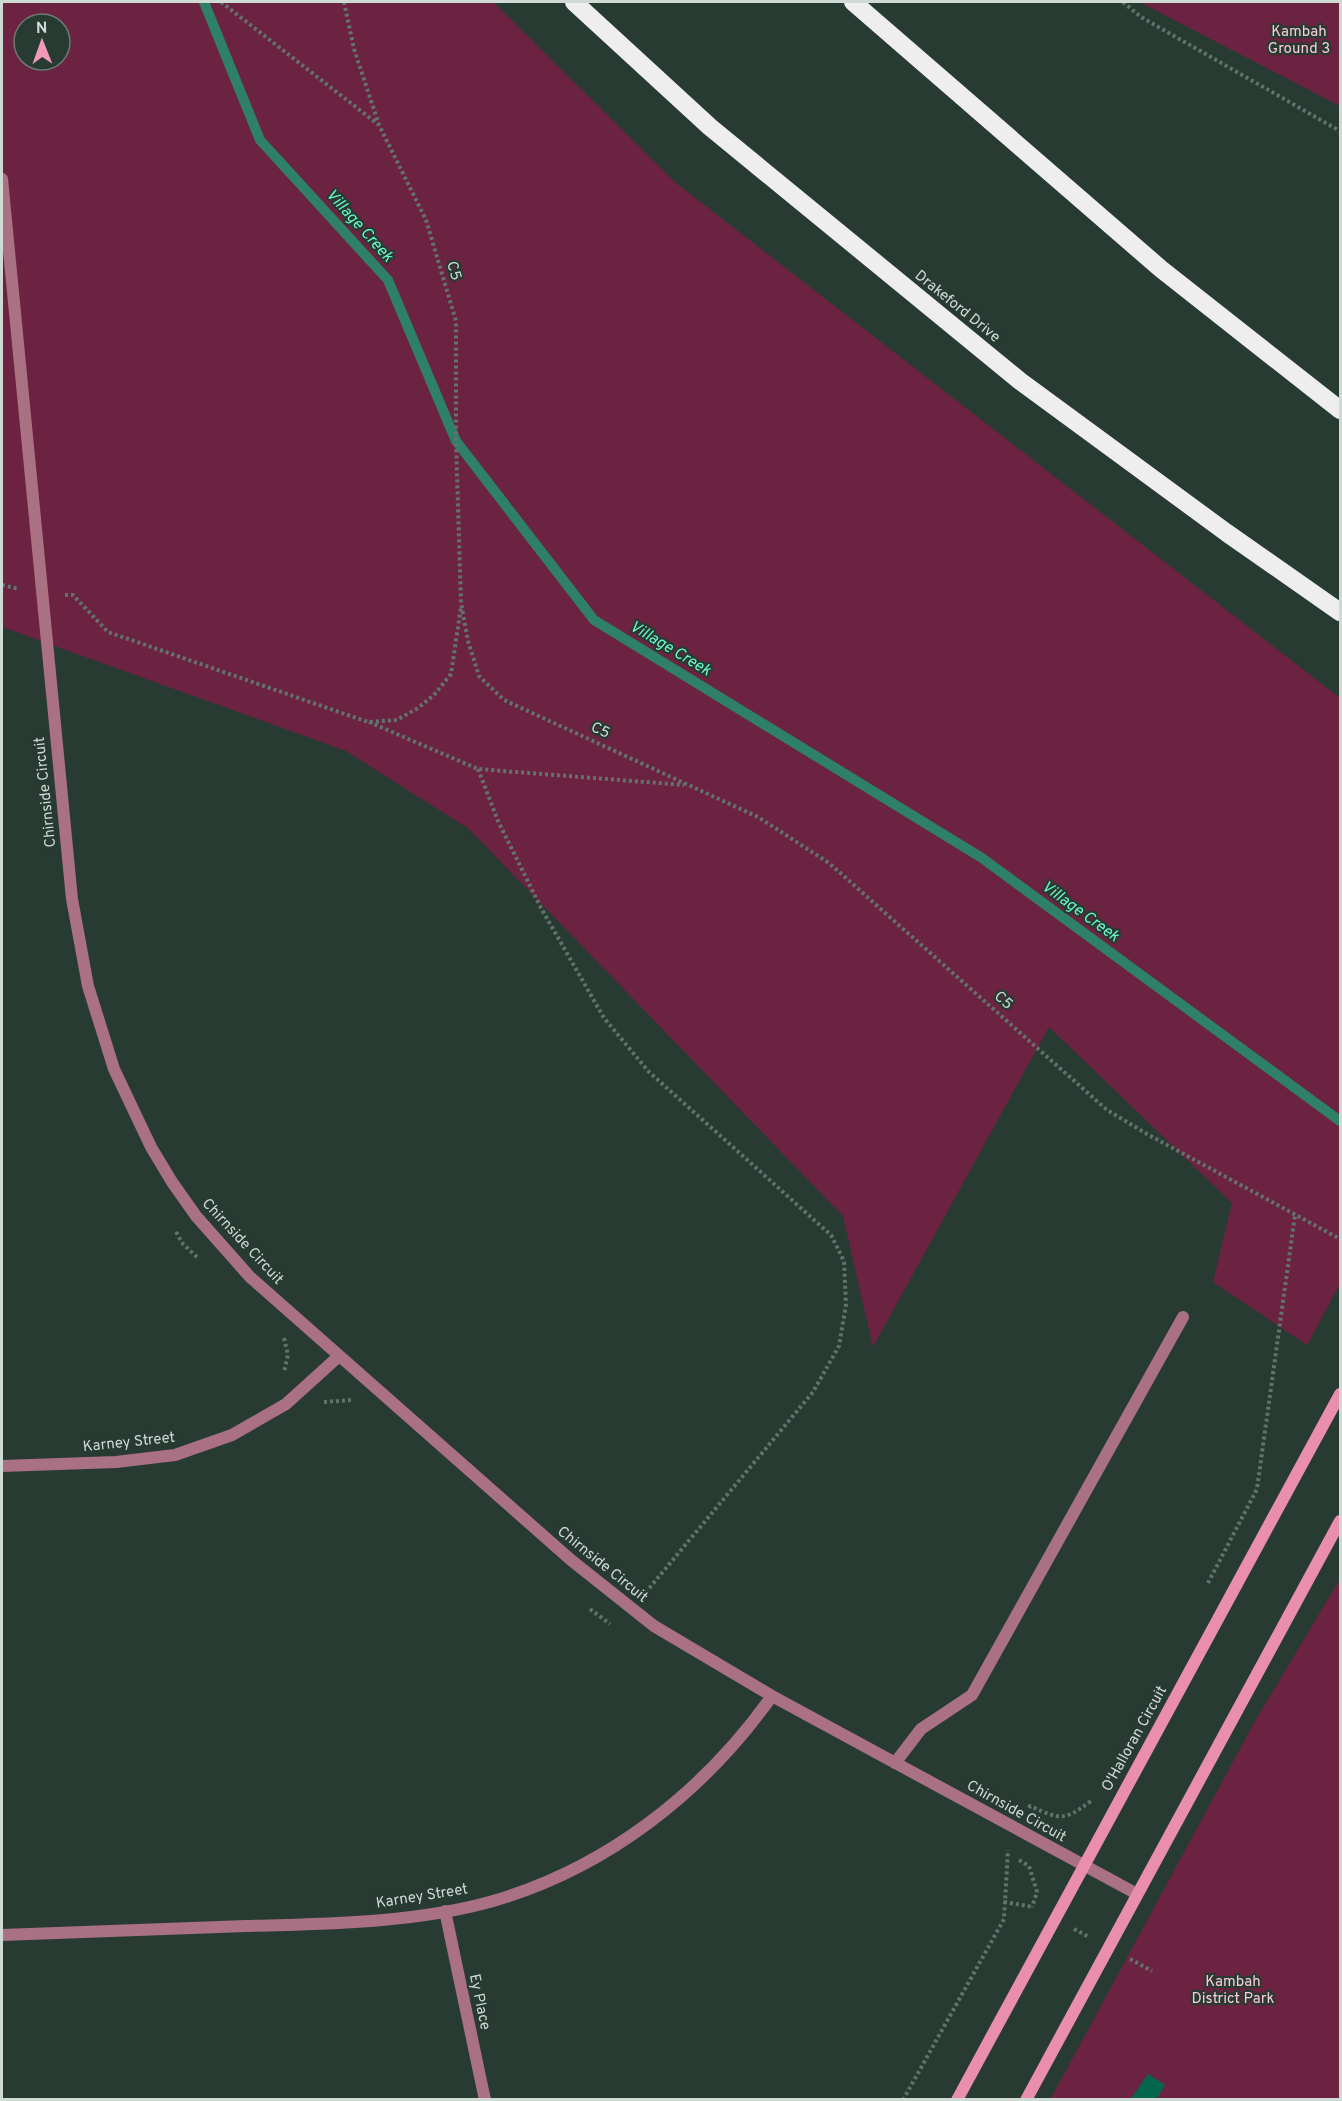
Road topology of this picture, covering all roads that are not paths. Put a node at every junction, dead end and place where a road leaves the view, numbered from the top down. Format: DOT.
graph roads {
  1 [pos="574,2"];
  2 [pos="853,2"];
  3 [pos="2,179"];
  4 [pos="1341,410"];
  5 [pos="1341,612"];
  6 [pos="1183,1317"];
  7 [pos="339,1356"];
  8 [pos="1341,1394"];
  9 [pos="2,1466"];
  10 [pos="1341,1521"];
  11 [pos="772,1696"];
  12 [pos="895,1763"];
  13 [pos="1083,1865"];
  14 [pos="1137,1894"];
  15 [pos="445,1911"];
  16 [pos="2,1935"];
  17 [pos="485,2100"];
  18 [pos="957,2100"];
  19 [pos="1026,2100"];
  1 -- 5 [label="highway, Drakeford Drive"];
  2 -- 4 [label="highway"];
  3 -- 7 [label="street, Chirnside Circuit"];
  6 -- 12 [label="street"];
  7 -- 9 [label="street, Karney Street"];
  7 -- 11 [label="street, Chirnside Circuit"];
  8 -- 13 [label="street, O'Halloran Circuit"];
  10 -- 14 [label="street"];
  11 -- 12 [label="street, Chirnside Circuit"];
  11 -- 15 [label="street, Karney Street"];
  12 -- 13 [label="street, Chirnside Circuit"];
  13 -- 14 [label="street, Chirnside Circuit"];
  13 -- 18 [label="street, O'Halloran Circuit"];
  14 -- 19 [label="street"];
  15 -- 16 [label="street, Karney Street"];
  15 -- 17 [label="street, Ey Place"];
}
